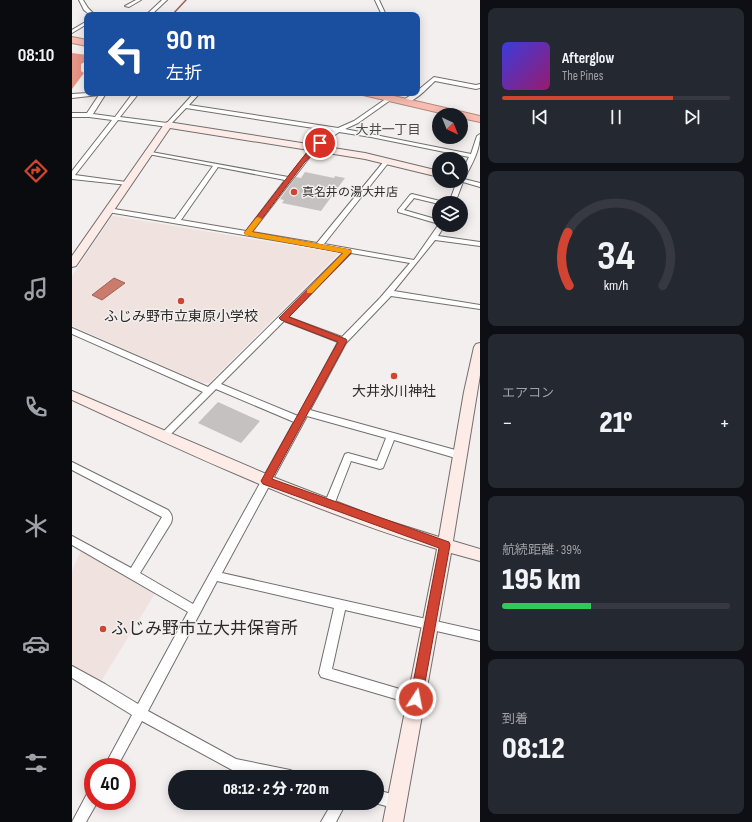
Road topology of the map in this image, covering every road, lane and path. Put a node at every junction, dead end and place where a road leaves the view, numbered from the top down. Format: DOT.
graph roads {
  1 [pos="81,0"];
  2 [pos="139,0"];
  3 [pos="165,0"];
  4 [pos="377,0"];
  5 [pos="127,6"];
  6 [pos="88,12"];
  7 [pos="151,12"];
  8 [pos="383,12"];
  9 [pos="84,24"];
  10 [pos="72,32"];
  11 [pos="72,40"];
  12 [pos="84,42"];
  13 [pos="479,88"];
  14 [pos="420,91"];
  15 [pos="84,95"];
  16 [pos="72,96"];
  17 [pos="103,96"];
  18 [pos="134,96"];
  19 [pos="194,96"];
  20 [pos="381,96"];
  21 [pos="414,96"];
  22 [pos="390,98"];
  23 [pos="404,102"];
  24 [pos="184,106"];
  25 [pos="72,115"];
  26 [pos="89,115"];
  27 [pos="117,118"];
  28 [pos="480,119"];
  29 [pos="168,125"];
  30 [pos="338,130"];
  31 [pos="480,136"];
  32 [pos="314,148"];
  33 [pos="148,152"];
  34 [pos="473,156"];
  35 [pos="387,161"];
  36 [pos="217,165"];
  37 [pos="468,166"];
  38 [pos="432,172"];
  39 [pos="72,176"];
  40 [pos="288,179"];
  41 [pos="468,182"];
  42 [pos="126,184"];
  43 [pos="480,185"];
  44 [pos="432,201"];
  45 [pos="108,210"];
  46 [pos="432,220"];
  47 [pos="177,221"];
  48 [pos="438,232"];
  49 [pos="248,233"];
  50 [pos="434,238"];
  51 [pos="480,244"];
  52 [pos="319,246"];
  53 [pos="348,251"];
  54 [pos="415,262"];
  55 [pos="72,264"];
  56 [pos="389,293"];
  57 [pos="480,307"];
  58 [pos="283,318"];
  59 [pos="72,331"];
  60 [pos="343,341"];
  61 [pos="480,347"];
  62 [pos="212,388"];
  63 [pos="475,393"];
  64 [pos="72,395"];
  65 [pos="301,416"];
  66 [pos="164,436"];
  67 [pos="392,436"];
  68 [pos="459,455"];
  69 [pos="72,466"];
  70 [pos="266,481"];
  71 [pos="329,505"];
  72 [pos="72,540"];
  73 [pos="445,545"];
  74 [pos="480,555"];
  75 [pos="133,575"];
  76 [pos="215,576"];
  77 [pos="341,604"];
  78 [pos="196,611"];
  79 [pos="430,624"];
  80 [pos="480,636"];
  81 [pos="72,672"];
  82 [pos="416,699"];
  83 [pos="140,713"];
  84 [pos="115,758"];
  85 [pos="257,770"];
  86 [pos="384,799"];
  87 [pos="397,802"];
  88 [pos="86,810"];
  89 [pos="335,810"];
  90 [pos="79,822"];
  91 [pos="328,822"];
  92 [pos="393,822"];
  1 -- 6 [label="street"];
  2 -- 5 [label="street"];
  3 -- 7 [label="street"];
  4 -- 8 [label="street"];
  9 -- 10 [label="street"];
  11 -- 12 [label="highway"];
  13 -- 14 [label="street"];
  15 -- 16 [label="street"];
  17 -- 26 [label="street"];
  18 -- 27 [label="street"];
  19 -- 24 [label="street"];
  20 -- 22 [label="highway"];
  21 -- 23 [label="street"];
  22 -- 23 [label="highway"];
  22 -- 30 [label="street"];
  23 -- 28 [label="highway"];
  24 -- 29 [label="street"];
  24 -- 30 [label="street"];
  25 -- 26 [label="street"];
  26 -- 27 [label="street"];
  27 -- 29 [label="street"];
  27 -- 39 [label="street"];
  29 -- 32 [label="street"];
  29 -- 33 [label="street"];
  30 -- 32 [label="street"];
  30 -- 34 [label="street"];
  31 -- 34 [label="street"];
  32 -- 35 [label="street"];
  32 -- 40 [label="street"];
  33 -- 36 [label="street"];
  33 -- 42 [label="street"];
  34 -- 37 [label="street"];
  35 -- 38 [label="street"];
  35 -- 52 [label="street"];
  36 -- 40 [label="street"];
  36 -- 47 [label="street"];
  39 -- 42 [label="street"];
  40 -- 49 [label="street"];
  41 -- 43 [label="street"];
  42 -- 45 [label="street"];
  44 -- 46 [label="street"];
  45 -- 47 [label="street"];
  45 -- 55 [label="street"];
  47 -- 49 [label="street"];
  48 -- 50 [label="street"];
  49 -- 52 [label="street"];
  50 -- 51 [label="street"];
  50 -- 54 [label="street"];
  52 -- 53 [label="street"];
  53 -- 54 [label="street"];
  53 -- 58 [label="street"];
  54 -- 56 [label="street"];
  56 -- 57 [label="street"];
  56 -- 60 [label="street"];
  58 -- 60 [label="street"];
  58 -- 62 [label="street"];
  59 -- 62 [label="street"];
  60 -- 65 [label="street"];
  61 -- 63 [label="street"];
  62 -- 65 [label="street"];
  62 -- 66 [label="street"];
  63 -- 68 [label="street"];
  64 -- 66 [label="street"];
  65 -- 67 [label="street"];
  65 -- 70 [label="street"];
  66 -- 70 [label="street"];
  67 -- 68 [label="street"];
  67 -- 71 [label="street"];
  68 -- 73 [label="street"];
  69 -- 75 [label="street"];
  70 -- 71 [label="street"];
  70 -- 76 [label="street"];
  71 -- 73 [label="street"];
  72 -- 75 [label="street"];
  73 -- 74 [label="street"];
  73 -- 79 [label="street"];
  75 -- 78 [label="street"];
  76 -- 77 [label="street"];
  76 -- 78 [label="street"];
  77 -- 79 [label="street"];
  77 -- 82 [label="street"];
  78 -- 83 [label="street"];
  79 -- 80 [label="street"];
  79 -- 82 [label="street"];
  81 -- 83 [label="street"];
  82 -- 87 [label="street"];
  83 -- 84 [label="street"];
  83 -- 85 [label="street"];
  86 -- 87 [label="street"];
  87 -- 92 [label="street"];
  88 -- 90 [label="street"];
  89 -- 91 [label="street"];
}
